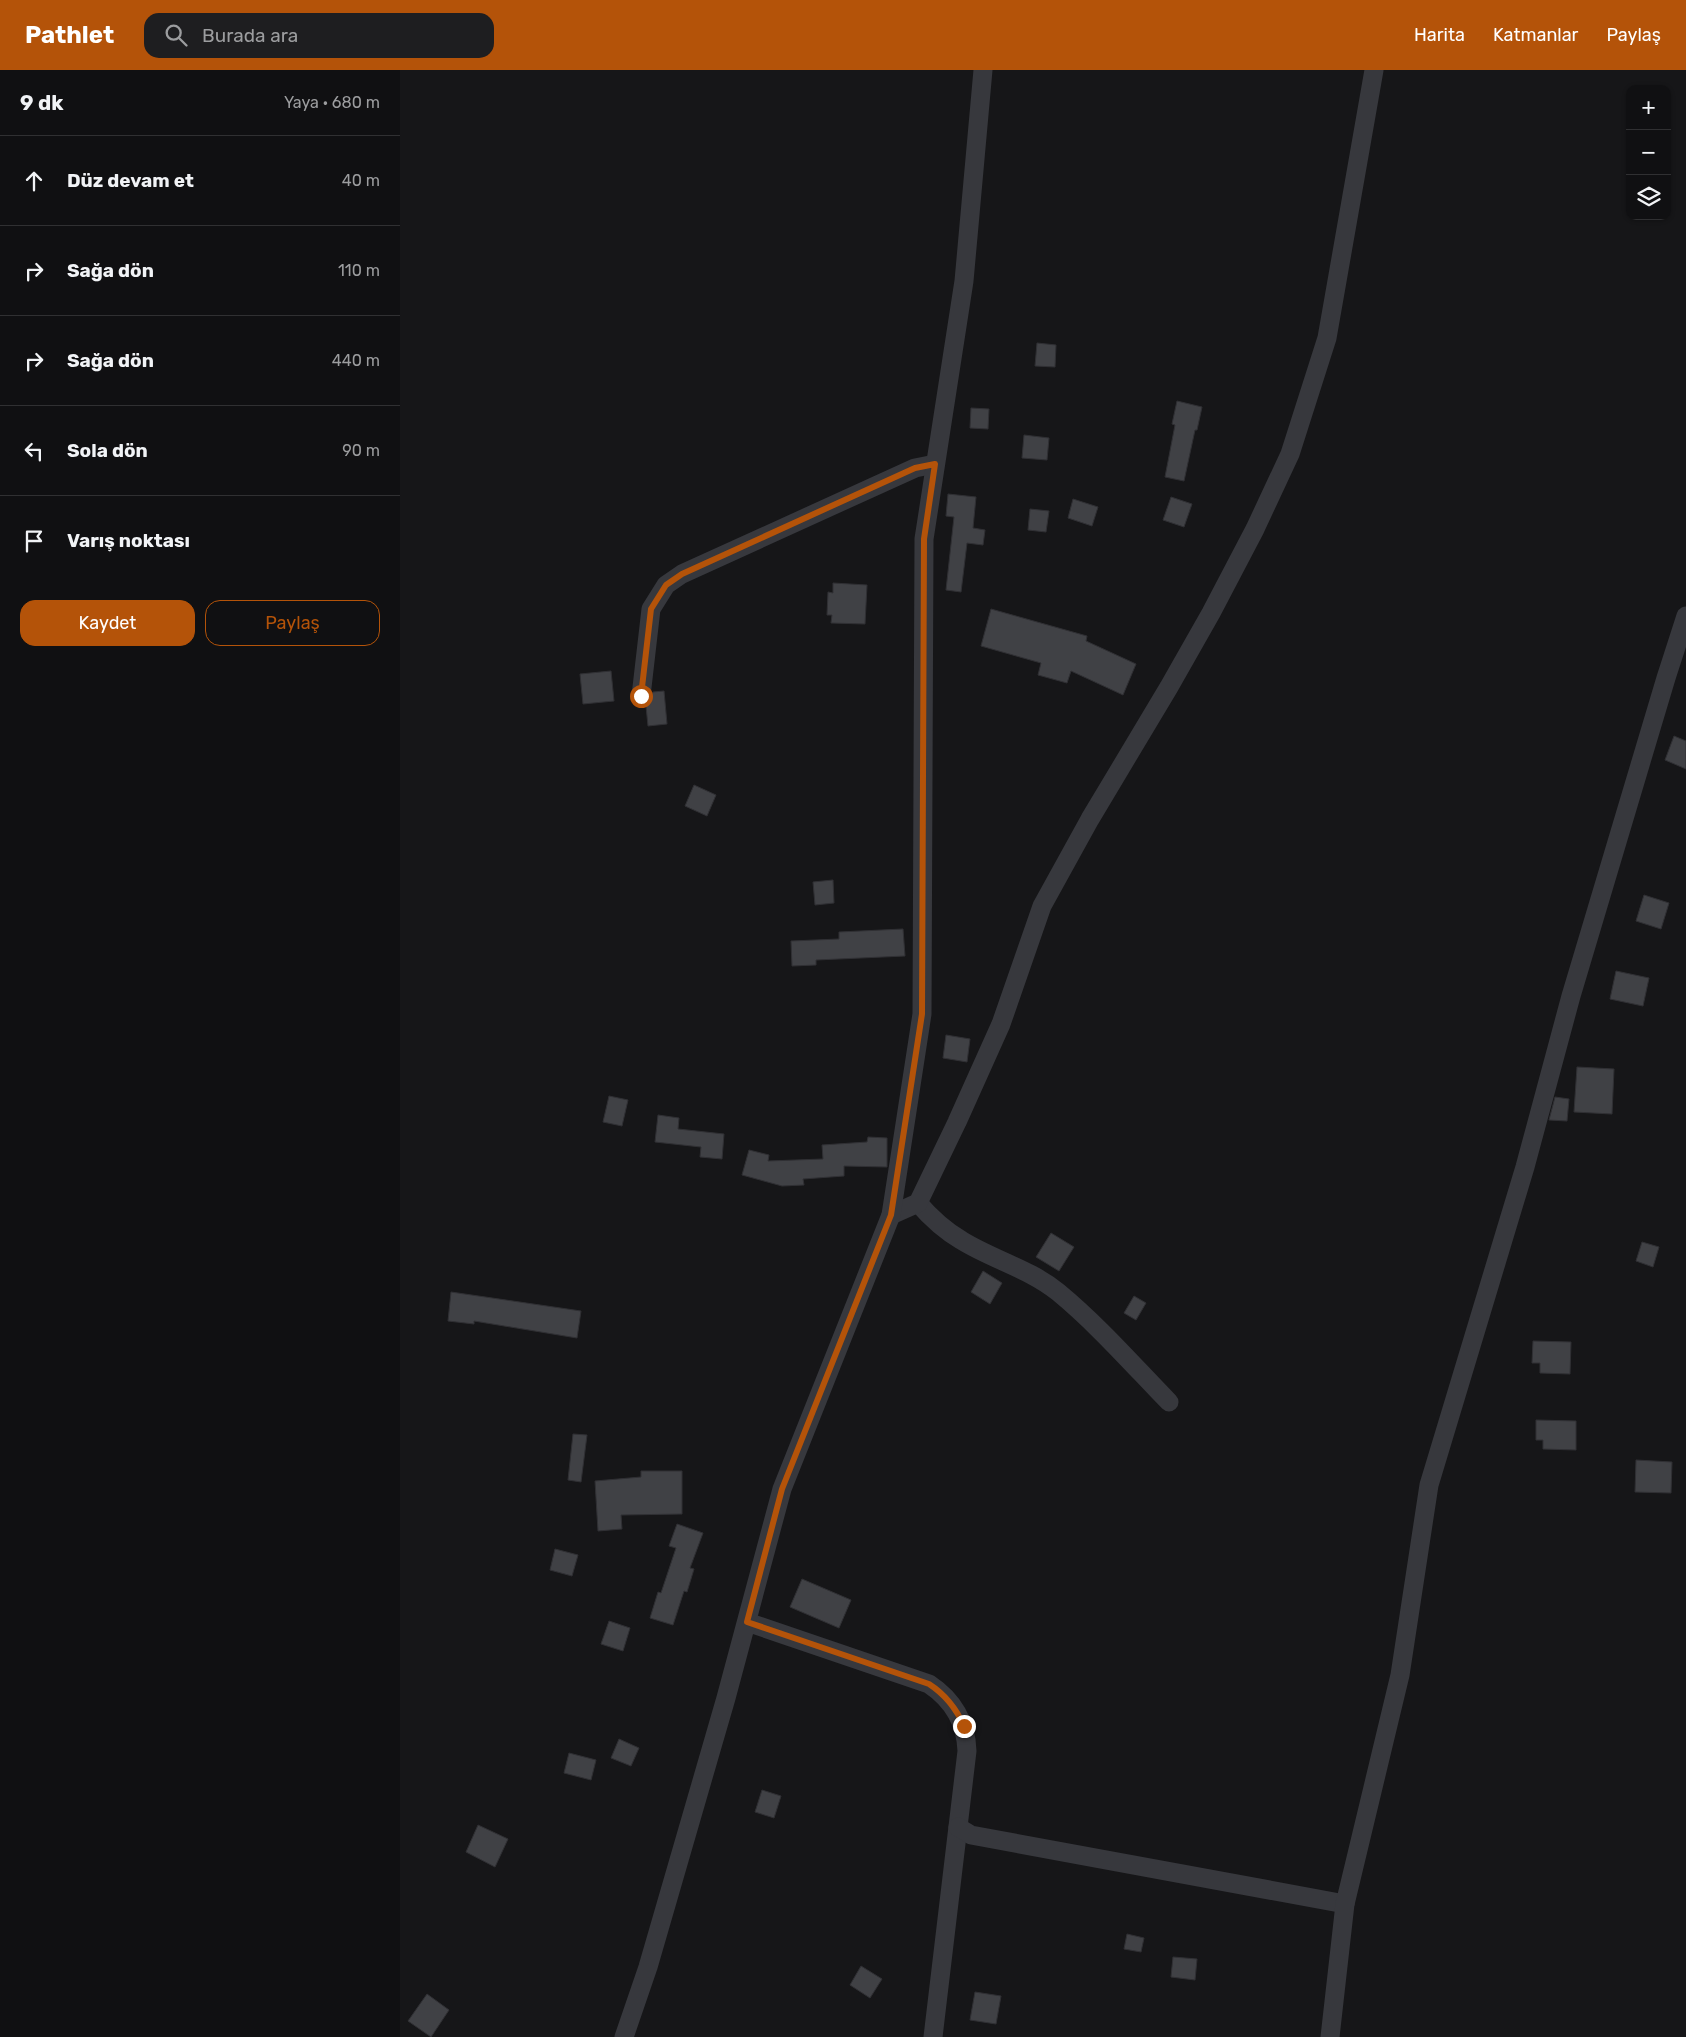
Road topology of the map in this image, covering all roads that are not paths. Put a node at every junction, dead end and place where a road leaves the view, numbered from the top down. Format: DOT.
graph roads {
  1 [pos="983,70"];
  2 [pos="1374,70"];
  3 [pos="935,464"];
  4 [pos="1686,616"];
  5 [pos="641,696"];
  6 [pos="918,1203"];
  7 [pos="891,1215"];
  8 [pos="1170,1402"];
  9 [pos="747,1622"];
  10 [pos="958,1827"];
  11 [pos="1345,1904"];
  12 [pos="624,2037"];
  13 [pos="933,2037"];
  14 [pos="1330,2037"];
  1 -- 3 [label="street"];
  2 -- 6 [label="street"];
  3 -- 5 [label="street"];
  3 -- 7 [label="street"];
  4 -- 11 [label="street"];
  6 -- 7 [label="street"];
  6 -- 8 [label="street"];
  7 -- 9 [label="street"];
  9 -- 10 [label="street"];
  9 -- 12 [label="street"];
  10 -- 11 [label="street"];
  10 -- 13 [label="street"];
  11 -- 14 [label="street"];
}
